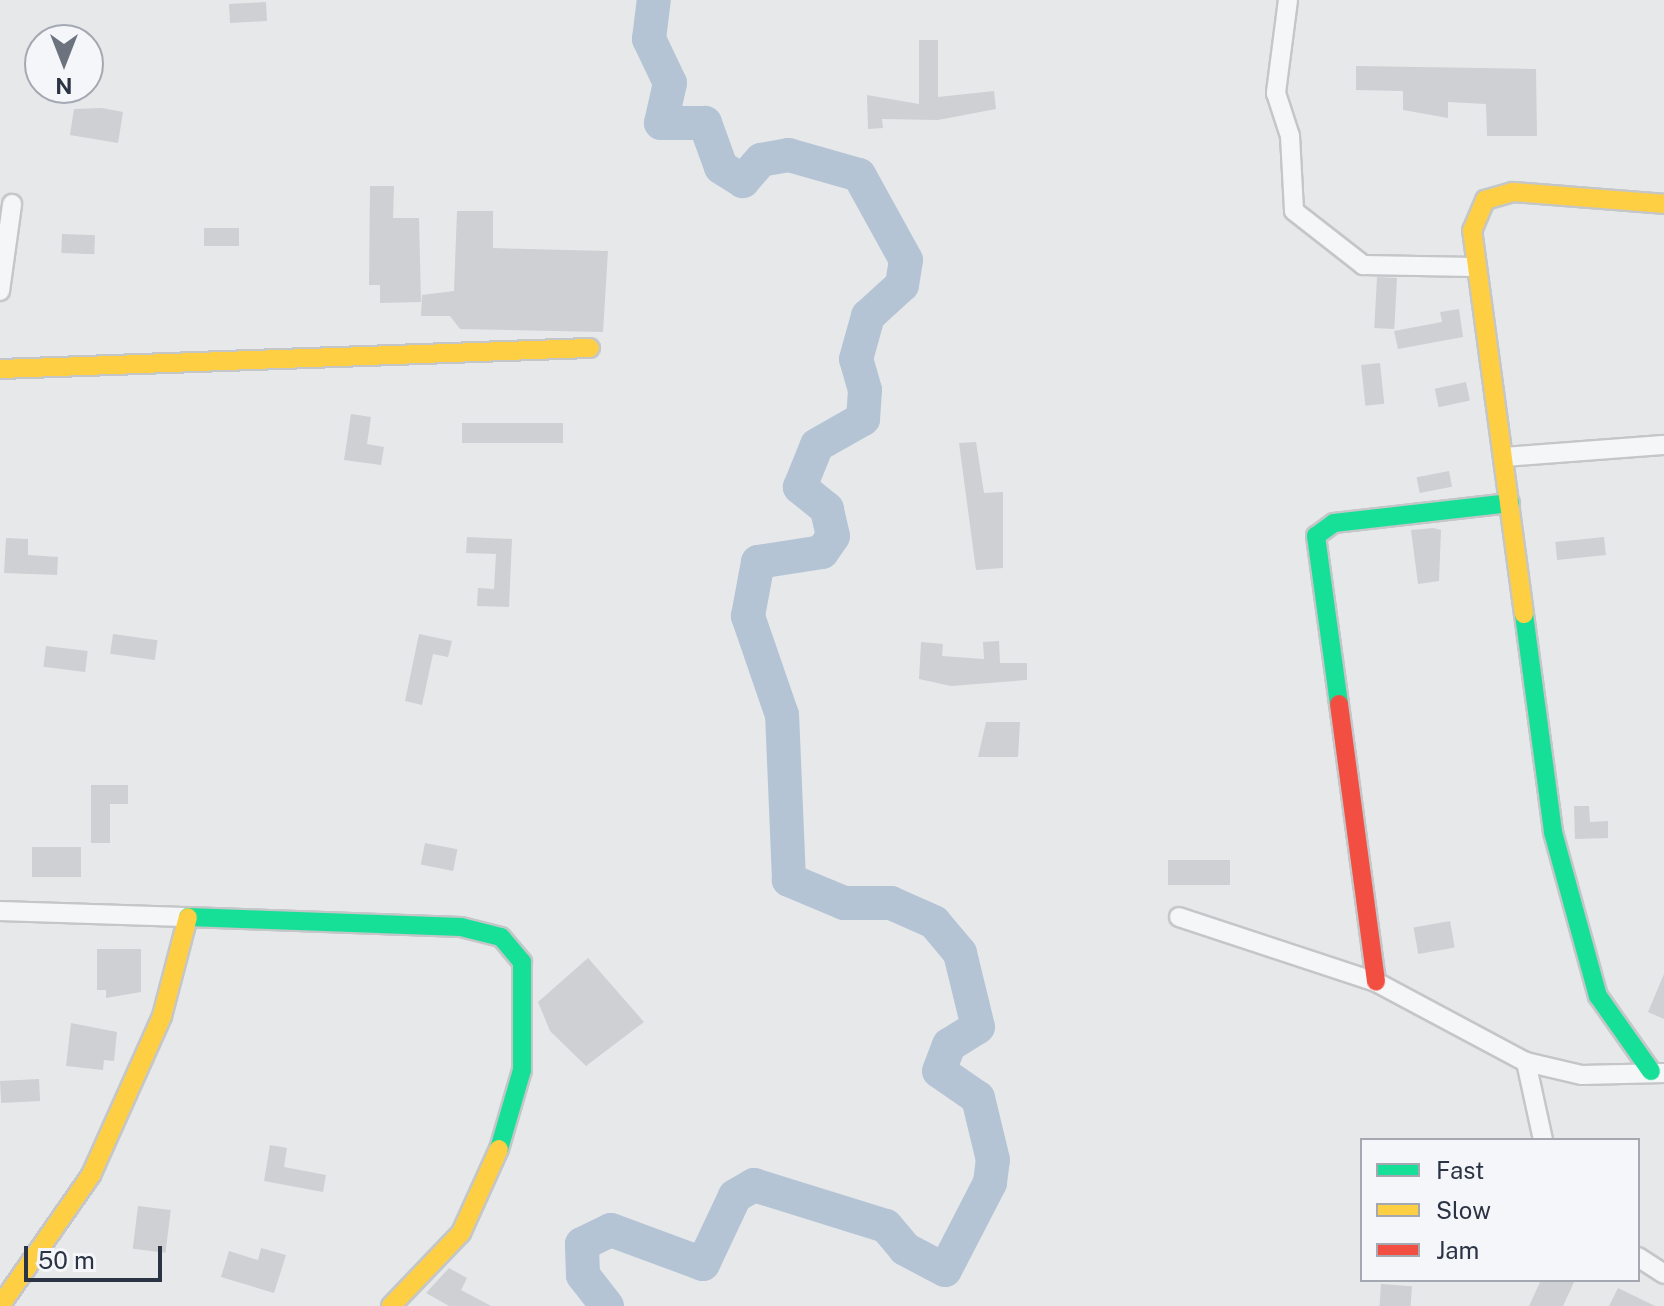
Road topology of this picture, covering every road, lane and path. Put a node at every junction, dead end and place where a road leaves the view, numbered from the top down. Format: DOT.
graph roads {
  1 [pos="1288,0"];
  2 [pos="12,204"];
  3 [pos="1664,204"];
  4 [pos="1474,267"];
  5 [pos="0,291"];
  6 [pos="590,348"];
  7 [pos="0,369"];
  8 [pos="1664,445"];
  9 [pos="1503,457"];
  10 [pos="1510,503"];
  11 [pos="0,911"];
  12 [pos="184,917"];
  13 [pos="1179,917"];
  14 [pos="1376,982"];
  15 [pos="1526,1062"];
  16 [pos="1657,1072"];
  17 [pos="1543,1138"];
  18 [pos="1640,1258"];
  19 [pos="1664,1274"];
  20 [pos="0,1306"];
  21 [pos="391,1306"];
  1 -- 4 [label="street"];
  2 -- 5 [label="street"];
  3 -- 4 [label="street"];
  4 -- 9 [label="street"];
  6 -- 7 [label="street"];
  8 -- 9 [label="street"];
  9 -- 10 [label="street"];
  10 -- 14 [label="street"];
  10 -- 16 [label="street"];
  11 -- 12 [label="street"];
  12 -- 20 [label="street"];
  12 -- 21 [label="street"];
  13 -- 14 [label="street"];
  14 -- 15 [label="street"];
  15 -- 16 [label="street"];
  15 -- 17 [label="street"];
  18 -- 19 [label="street"];
}
